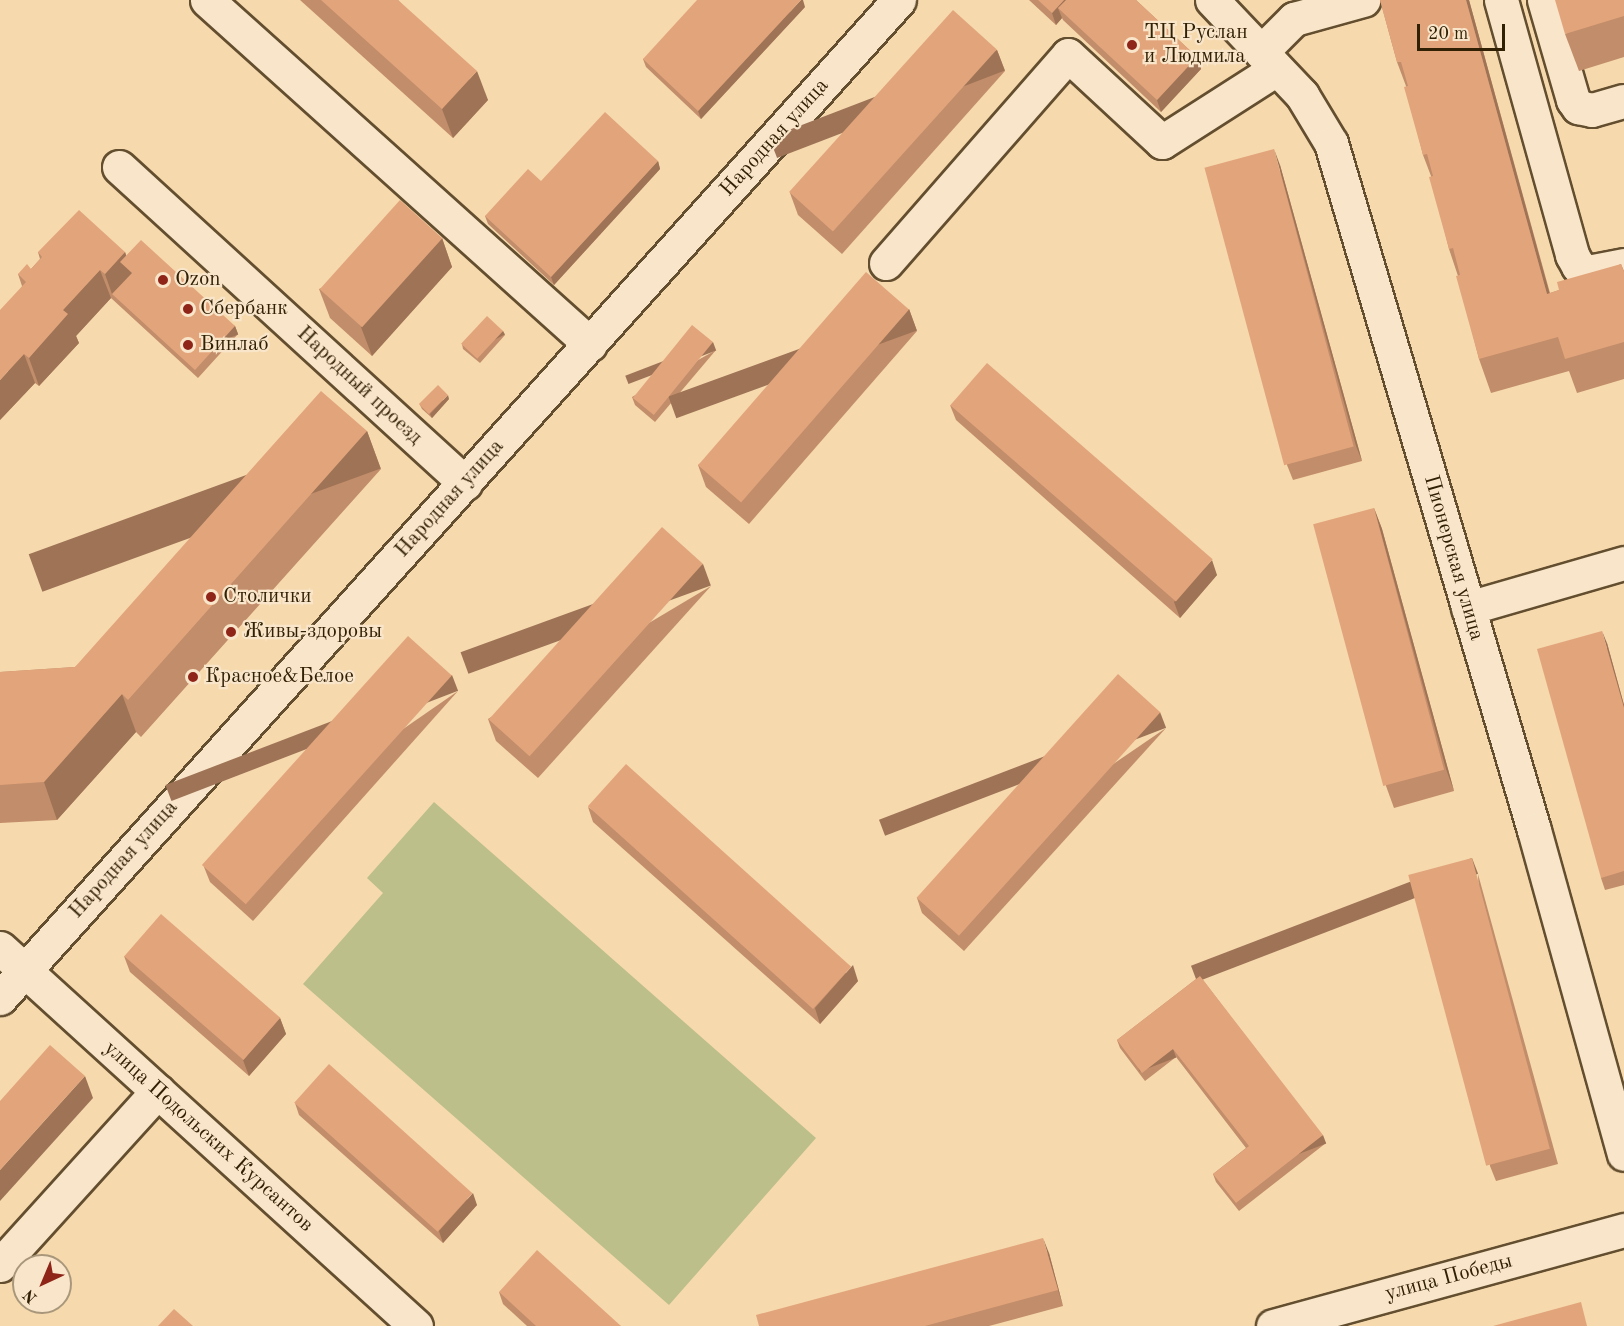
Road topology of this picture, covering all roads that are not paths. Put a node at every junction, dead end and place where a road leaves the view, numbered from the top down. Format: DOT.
graph roads {
  1 [pos="207,0"];
  2 [pos="899,0"];
  3 [pos="1212,0"];
  4 [pos="1363,0"];
  5 [pos="1501,0"];
  6 [pos="1544,0"];
  7 [pos="1269,60"];
  8 [pos="1624,101"];
  9 [pos="119,167"];
  10 [pos="885,263"];
  11 [pos="1624,265"];
  12 [pos="590,344"];
  13 [pos="465,483"];
  14 [pos="1624,563"];
  15 [pos="1468,608"];
  16 [pos="0,948"];
  17 [pos="25,970"];
  18 [pos="0,998"];
  19 [pos="158,1091"];
  20 [pos="1624,1154"];
  21 [pos="1624,1230"];
  22 [pos="0,1265"];
  23 [pos="416,1326"];
  24 [pos="1274,1326"];
  1 -- 12 [label="street"];
  2 -- 12 [label="street, Народная улица"];
  3 -- 7 [label="street, Пионерская улица"];
  4 -- 7 [label="street"];
  5 -- 11 [label="street"];
  6 -- 8 [label="street"];
  7 -- 10 [label="street"];
  7 -- 15 [label="street, Пионерская улица"];
  9 -- 13 [label="street, Народный проезд"];
  12 -- 13 [label="street, Народная улица"];
  13 -- 17 [label="street, Народная улица"];
  14 -- 15 [label="street"];
  15 -- 20 [label="street, Пионерская улица"];
  16 -- 17 [label="street, улица Подольских Курсантов"];
  17 -- 18 [label="street, Народная улица"];
  17 -- 19 [label="street, улица Подольских Курсантов"];
  19 -- 22 [label="street"];
  19 -- 23 [label="street, улица Подольских Курсантов"];
  21 -- 24 [label="street, улица Победы"];
}
